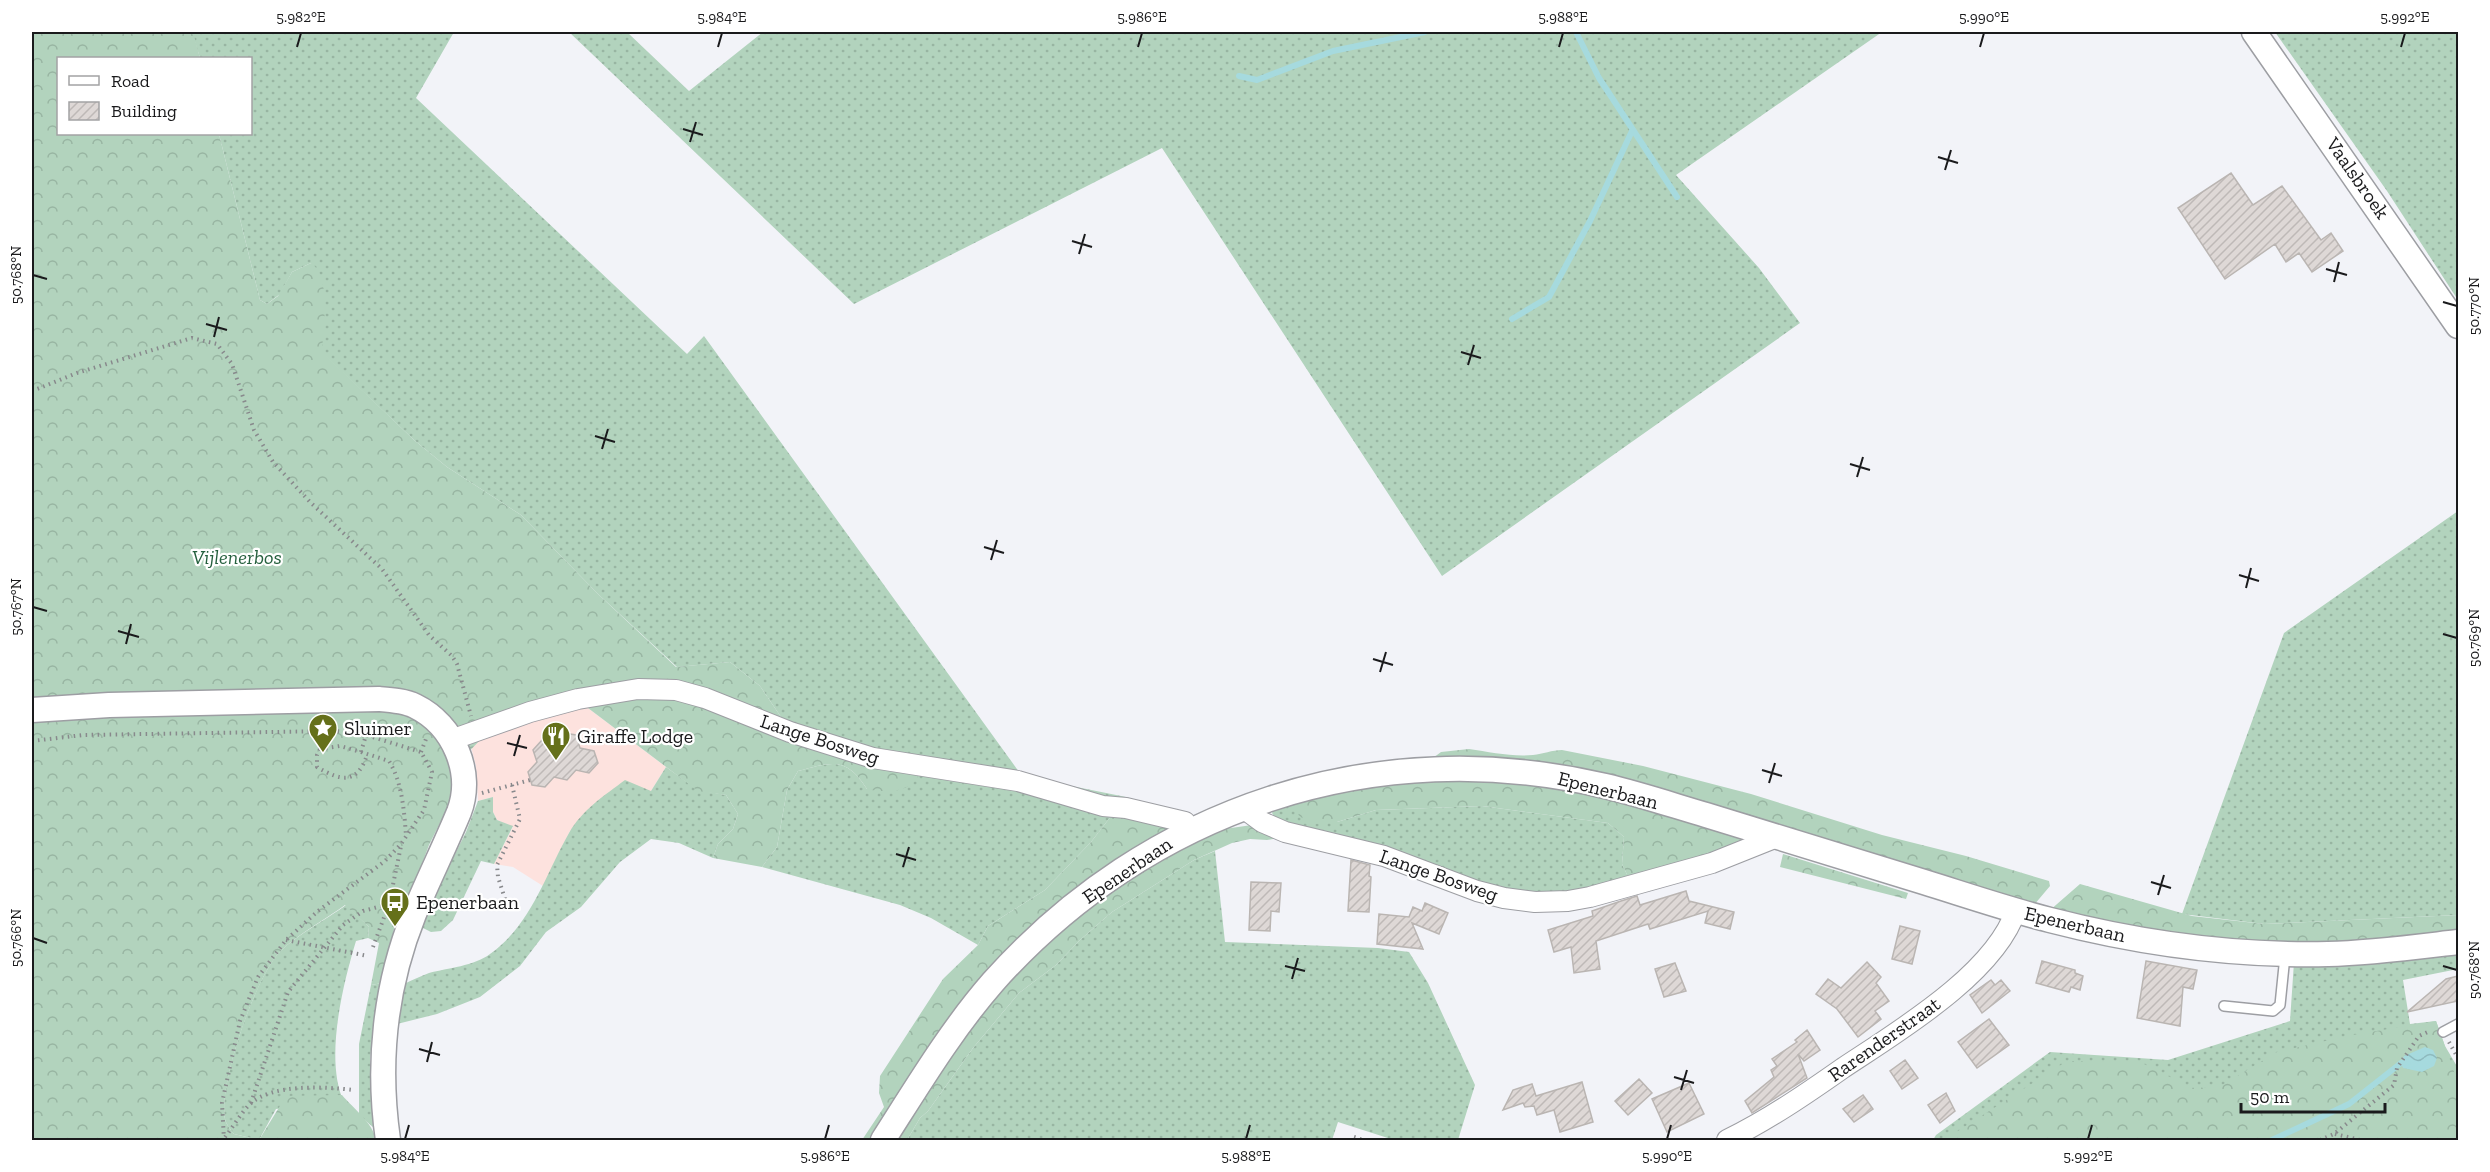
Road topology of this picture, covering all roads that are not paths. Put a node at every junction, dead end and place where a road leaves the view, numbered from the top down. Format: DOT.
graph roads {
  1 [pos="2254,32"];
  2 [pos="2458,326"];
  3 [pos="32,710"];
  4 [pos="451,740"];
  5 [pos="1243,808"];
  6 [pos="1190,831"];
  7 [pos="1778,837"];
  8 [pos="2016,910"];
  9 [pos="2458,942"];
  10 [pos="2286,954"];
  11 [pos="2224,1006"];
  12 [pos="2458,1024"];
  13 [pos="2438,1031"];
  14 [pos="388,1140"];
  15 [pos="883,1140"];
  16 [pos="1727,1140"];
  1 -- 2 [label="street, Vaalsbroek"];
  3 -- 4 [label="street"];
  4 -- 6 [label="street, Lange Bosweg"];
  4 -- 14 [label="street"];
  5 -- 6 [label="street, Epenerbaan"];
  5 -- 7 [label="street, Epenerbaan"];
  5 -- 7 [label="street, Lange Bosweg"];
  6 -- 15 [label="street, Epenerbaan"];
  7 -- 8 [label="street, Epenerbaan"];
  8 -- 10 [label="street, Epenerbaan"];
  8 -- 16 [label="street, Rarenderstraat"];
  9 -- 10 [label="street, Epenerbaan"];
  10 -- 11 [label="lane"];
  12 -- 13 [label="lane"];
}
